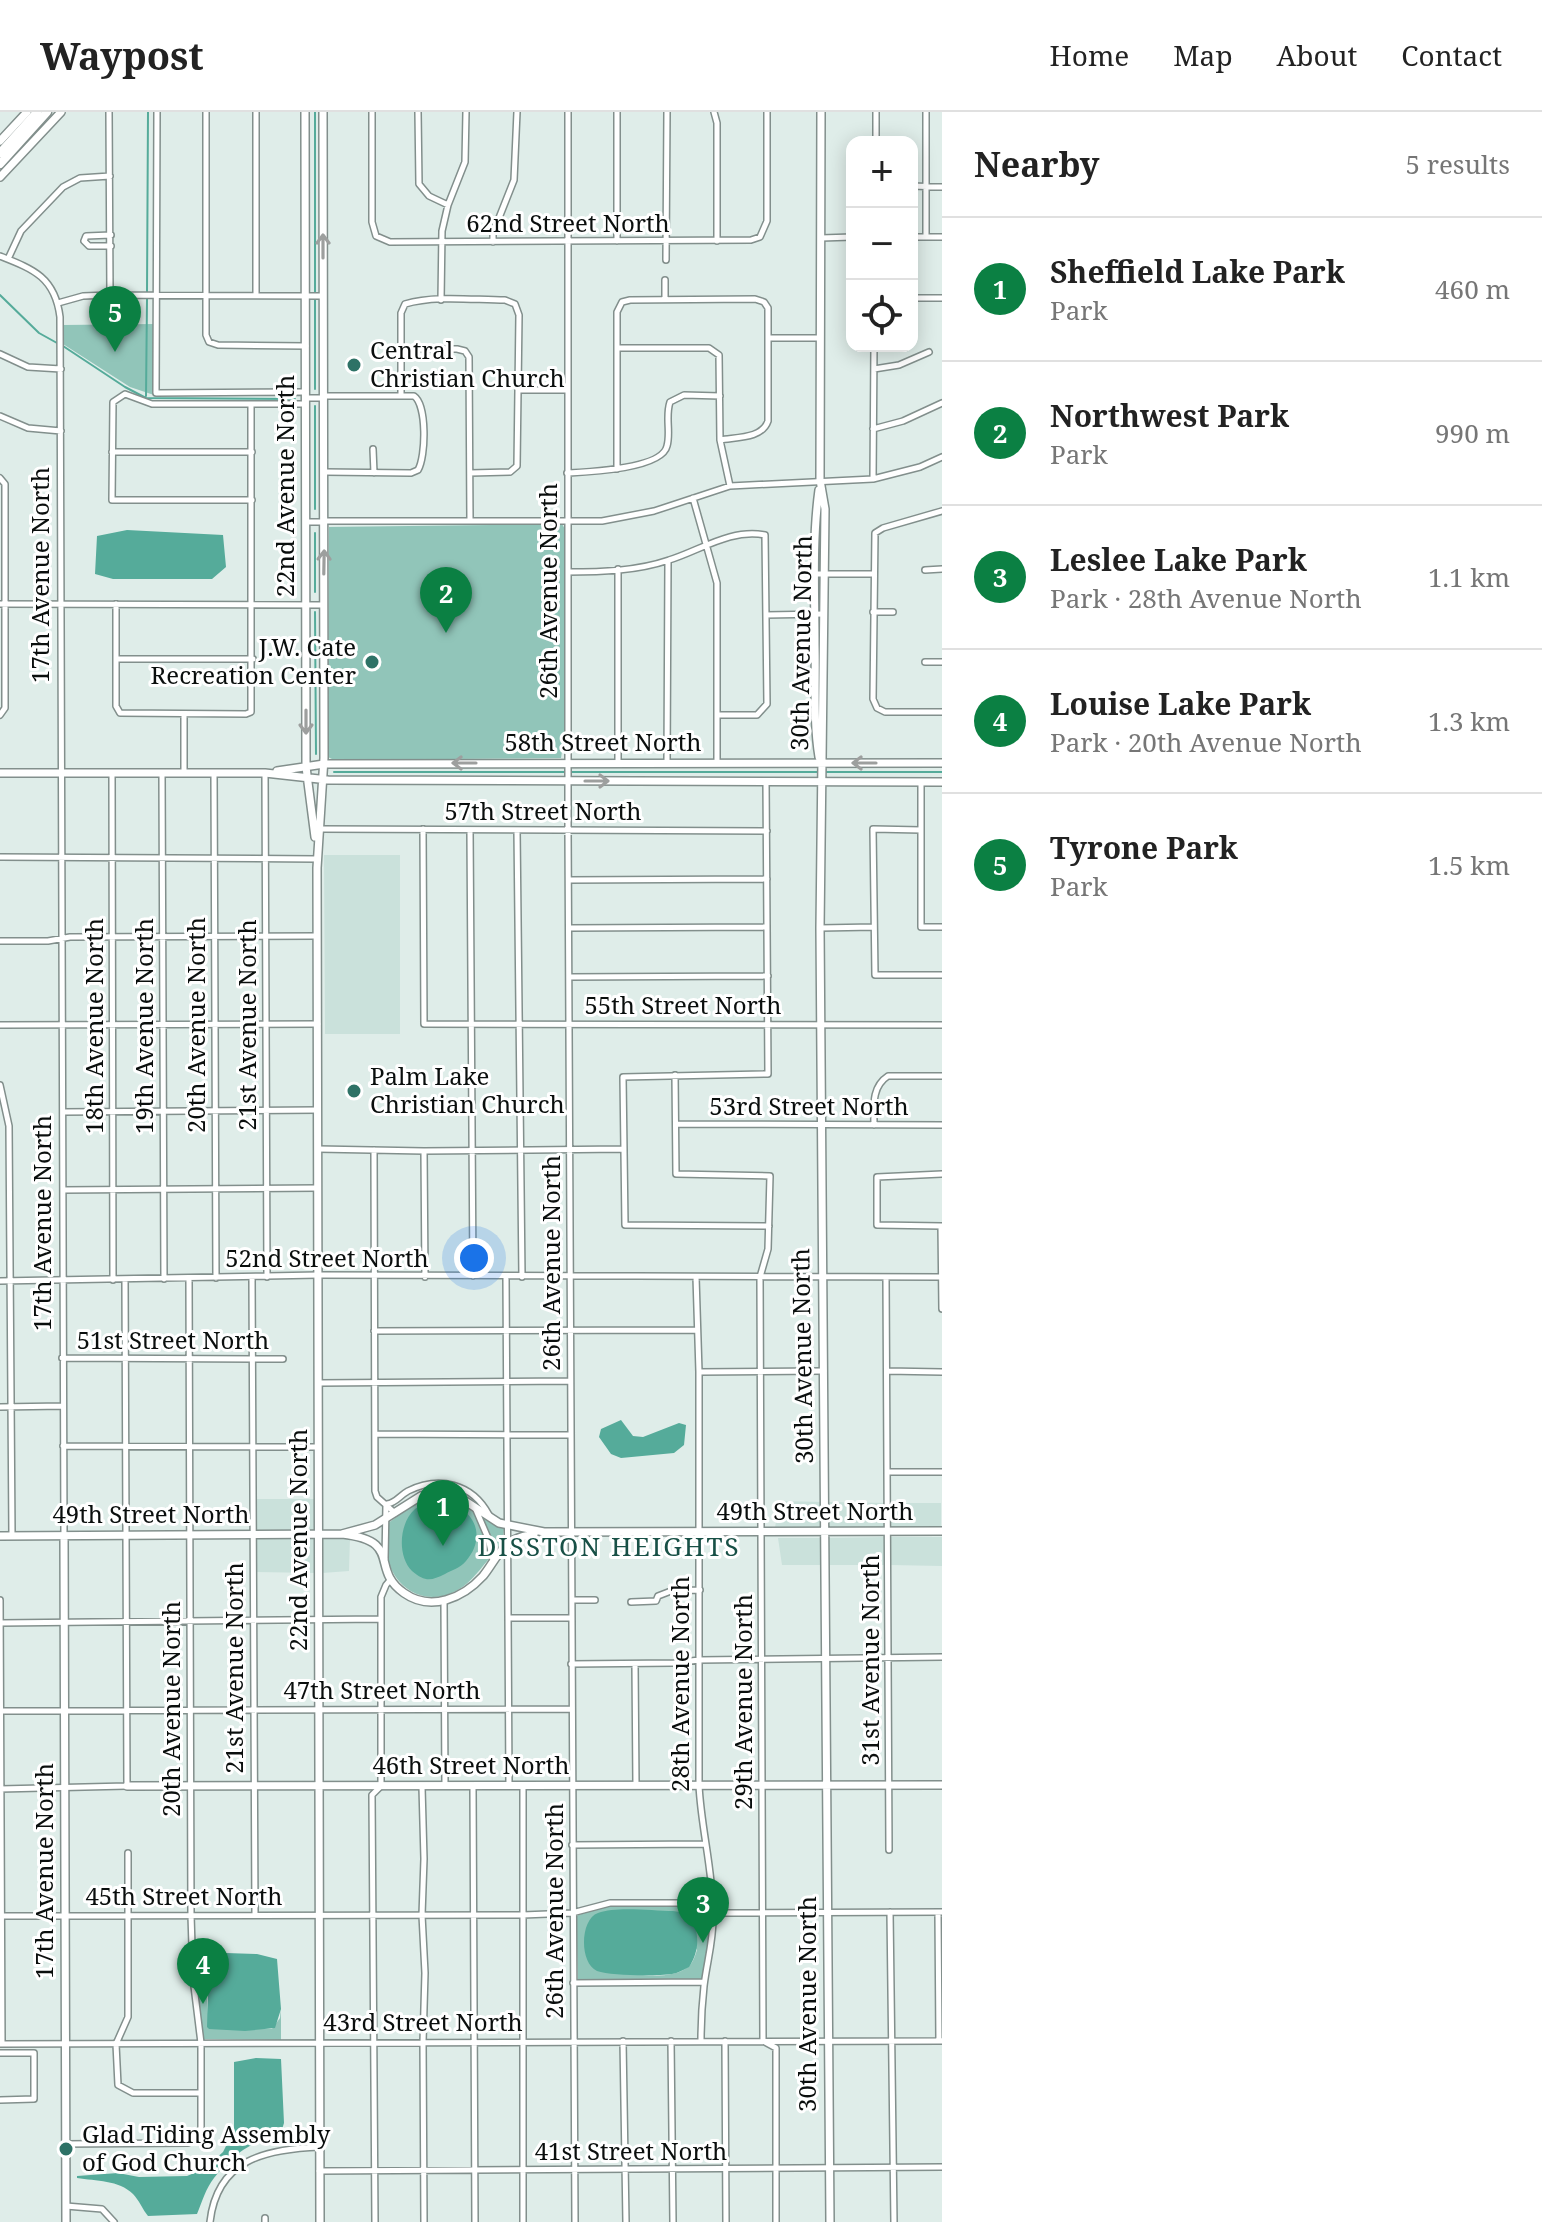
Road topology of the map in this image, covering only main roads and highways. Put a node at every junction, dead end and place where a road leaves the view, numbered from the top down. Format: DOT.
graph roads {
  1 [pos="37,112"];
  2 [pos="47,112"];
  3 [pos="0,153"];
  4 [pos="0,164"];
  1 -- 3 [label="main road"];
  2 -- 4 [label="main road"];
}
